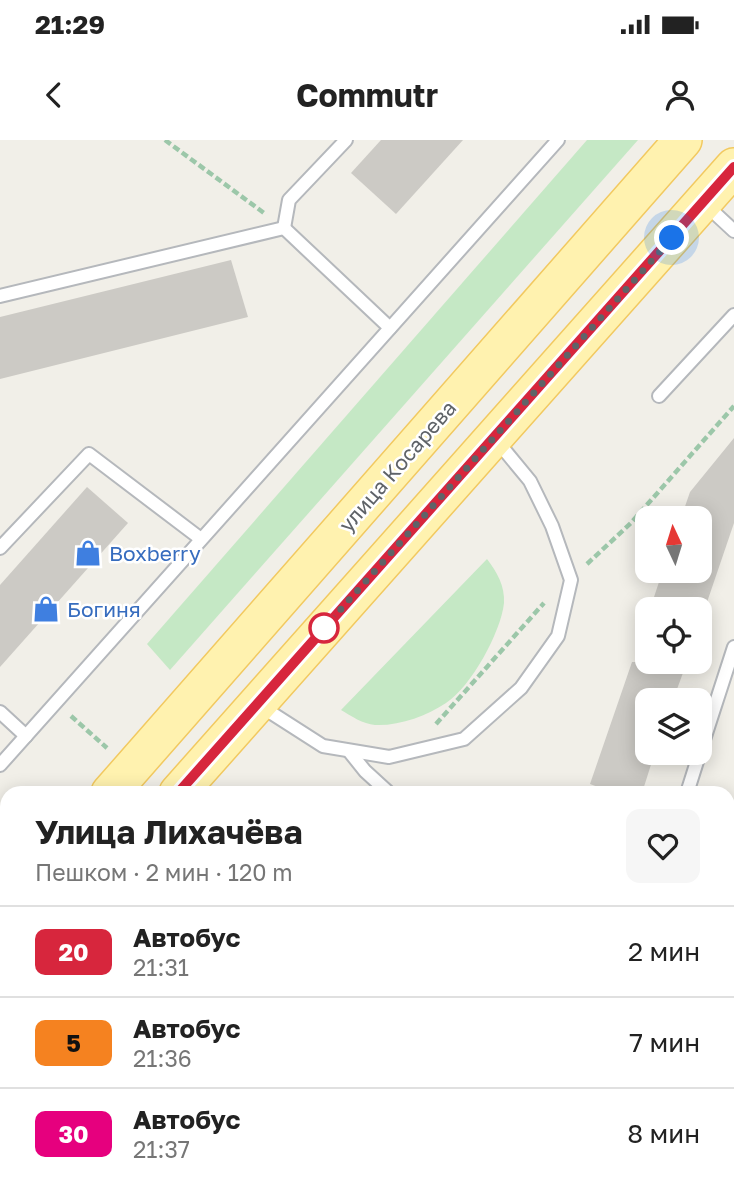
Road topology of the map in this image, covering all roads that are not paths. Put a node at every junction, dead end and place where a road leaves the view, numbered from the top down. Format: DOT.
graph roads {
  1 [pos="346,140"];
  2 [pos="558,140"];
  3 [pos="683,140"];
  4 [pos="734,167"];
  5 [pos="703,202"];
  6 [pos="284,228"];
  7 [pos="734,231"];
  8 [pos="0,296"];
  9 [pos="734,315"];
  10 [pos="390,328"];
  11 [pos="659,396"];
  12 [pos="494,438"];
  13 [pos="201,539"];
  14 [pos="0,548"];
  15 [pos="734,648"];
  16 [pos="256,703"];
  17 [pos="0,712"];
  18 [pos="712,715"];
  19 [pos="26,736"];
  20 [pos="349,751"];
  21 [pos="0,765"];
  22 [pos="696,765"];
  23 [pos="116,786"];
  24 [pos="184,786"];
  25 [pos="381,786"];
  26 [pos="689,786"];
  1 -- 6 [label="lane"];
  2 -- 10 [label="lane"];
  3 -- 23 [label="main road, улица Косарева"];
  4 -- 5 [label="main road"];
  5 -- 7 [label="lane"];
  5 -- 12 [label="main road"];
  6 -- 8 [label="lane"];
  6 -- 10 [label="lane"];
  9 -- 11 [label="lane"];
  10 -- 13 [label="lane"];
  12 -- 16 [label="main road"];
  12 -- 20 [label="lane"];
  13 -- 14 [label="lane"];
  13 -- 19 [label="lane"];
  15 -- 18 [label="lane"];
  16 -- 20 [label="lane"];
  16 -- 24 [label="main road"];
  17 -- 19 [label="lane"];
  19 -- 21 [label="lane"];
  20 -- 25 [label="lane"];
  22 -- 26 [label="lane"];
}
